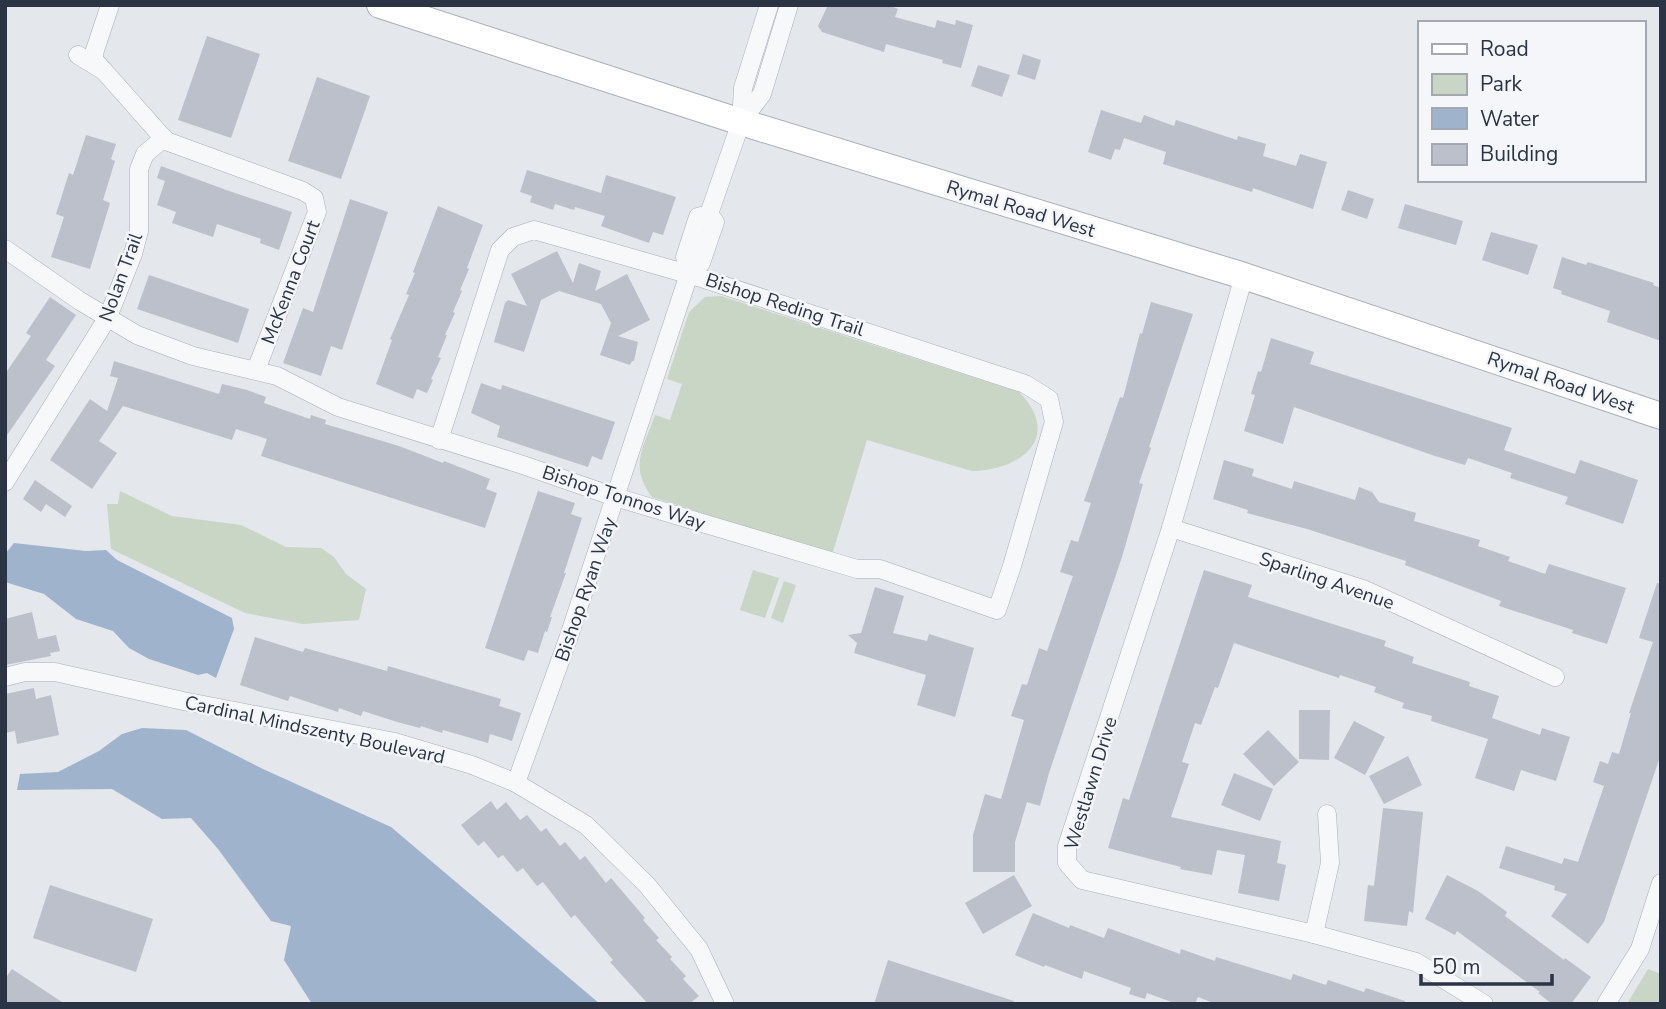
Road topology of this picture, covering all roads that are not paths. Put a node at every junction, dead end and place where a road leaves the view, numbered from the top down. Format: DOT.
graph roads {
  1 [pos="110,5"];
  2 [pos="380,5"];
  3 [pos="769,5"];
  4 [pos="789,5"];
  5 [pos="78,55"];
  6 [pos="104,71"];
  7 [pos="741,122"];
  8 [pos="164,138"];
  9 [pos="5,249"];
  10 [pos="689,274"];
  11 [pos="1244,276"];
  12 [pos="108,317"];
  13 [pos="256,370"];
  14 [pos="1661,416"];
  15 [pos="439,440"];
  16 [pos="5,482"];
  17 [pos="615,497"];
  18 [pos="1171,528"];
  19 [pos="997,610"];
  20 [pos="5,677"];
  21 [pos="1555,677"];
  22 [pos="516,783"];
  23 [pos="1327,814"];
  24 [pos="1661,883"];
  25 [pos="1314,934"];
  26 [pos="725,1004"];
  27 [pos="1483,1004"];
  28 [pos="1606,1004"];
  1 -- 6 [label="street"];
  2 -- 7 [label="main road, Rymal Road West"];
  3 -- 7 [label="street"];
  4 -- 7 [label="street"];
  5 -- 6 [label="street"];
  6 -- 8 [label="street"];
  7 -- 10 [label="street, Bishop Ryan Way"];
  7 -- 11 [label="main road, Rymal Road West"];
  8 -- 12 [label="street, Nolan Trail"];
  8 -- 13 [label="street, McKenna Court"];
  9 -- 12 [label="street, McKenna Court"];
  10 -- 15 [label="street, Bishop Reding Trail"];
  10 -- 17 [label="street, Bishop Ryan Way"];
  10 -- 19 [label="street, Bishop Reding Trail"];
  11 -- 14 [label="main road, Rymal Road West"];
  11 -- 18 [label="street, Westlawn Drive"];
  12 -- 13 [label="street, McKenna Court"];
  12 -- 16 [label="street, Nolan Trail"];
  13 -- 15 [label="street, Bishop Tonnos Way"];
  15 -- 17 [label="street, Bishop Tonnos Way"];
  17 -- 19 [label="street, Bishop Tonnos Way"];
  17 -- 22 [label="street, Bishop Ryan Way"];
  18 -- 21 [label="street, Sparling Avenue"];
  18 -- 25 [label="street, Westlawn Drive"];
  20 -- 22 [label="street, Cardinal Mindszenty Boulevard"];
  22 -- 26 [label="street, Cardinal Mindszenty Boulevard"];
  23 -- 25 [label="street"];
  24 -- 28 [label="street"];
  25 -- 27 [label="street, Westlawn Drive"];
}
